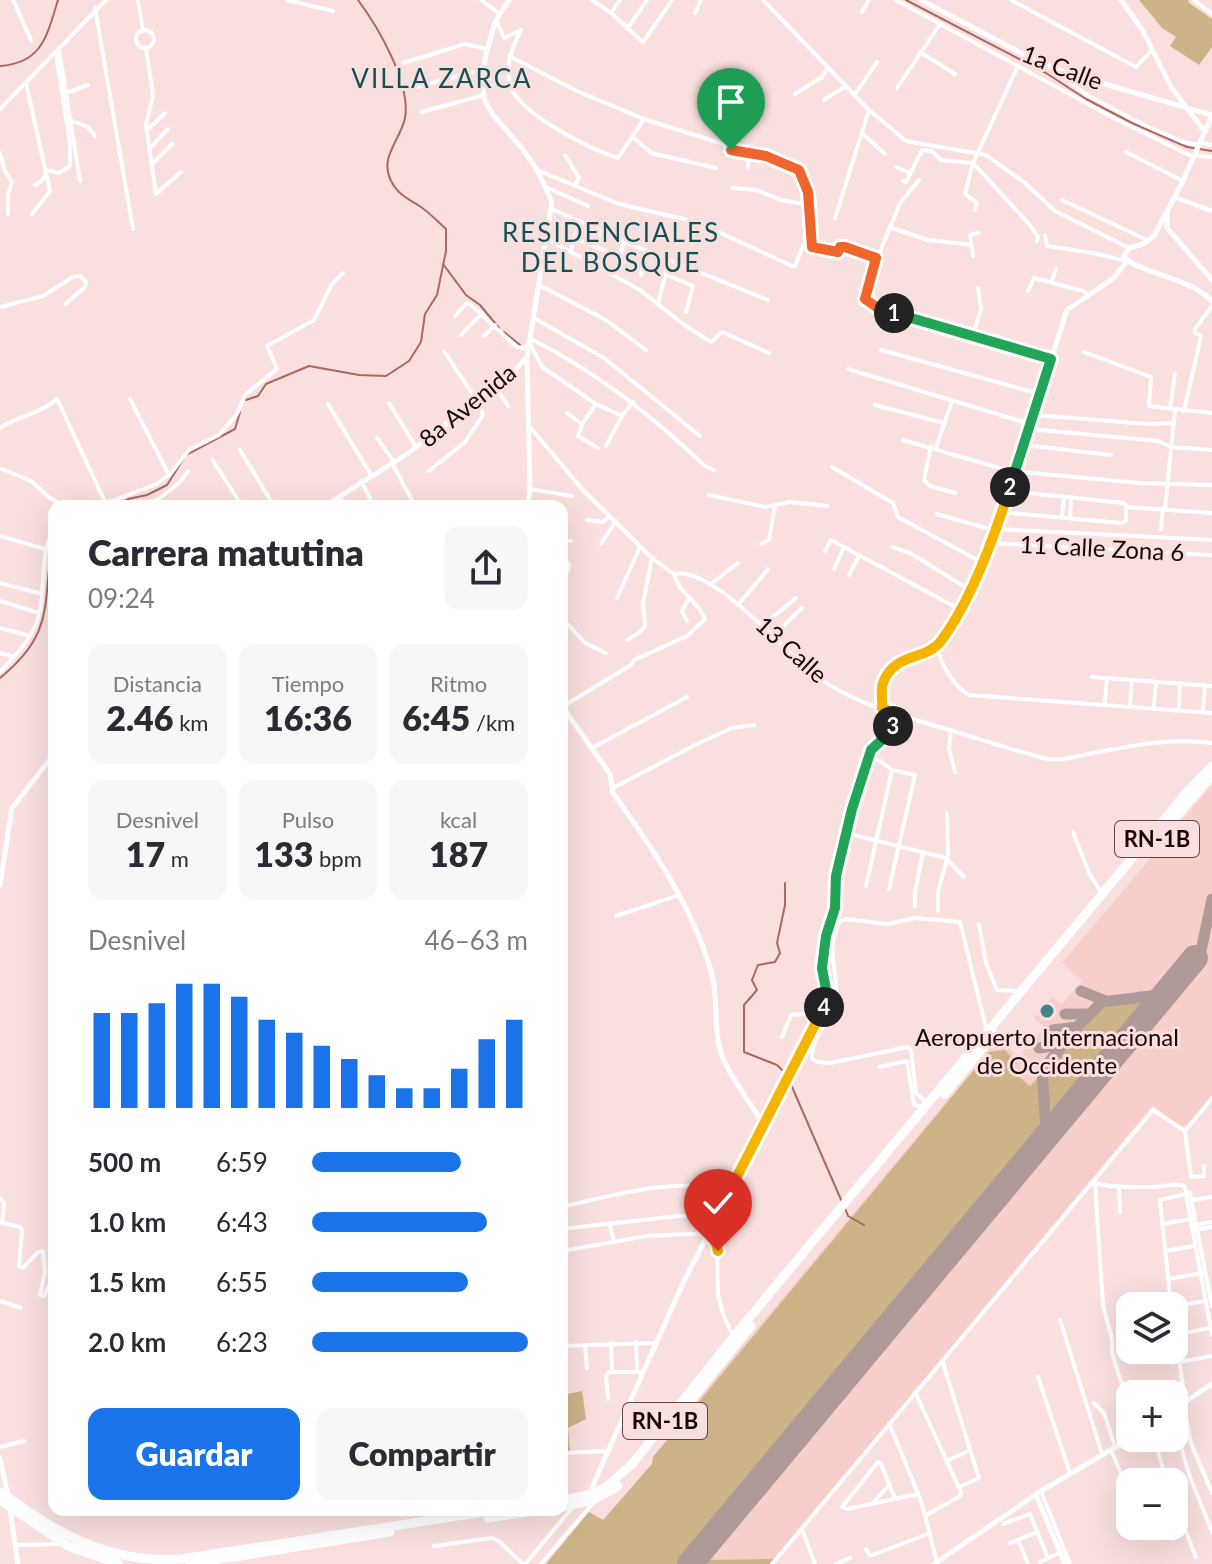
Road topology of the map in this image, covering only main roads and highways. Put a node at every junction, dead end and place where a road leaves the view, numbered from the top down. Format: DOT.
graph roads {
  1 [pos="1212,766"];
  2 [pos="1212,774"];
  3 [pos="1103,899"];
  4 [pos="844,1210"];
  5 [pos="733,1337"];
  6 [pos="710,1375"];
  7 [pos="1,1497"];
  8 [pos="593,1497"];
  9 [pos="568,1503"];
  10 [pos="568,1504"];
  11 [pos="17,1508"];
  12 [pos="459,1516"];
  13 [pos="463,1516"];
  14 [pos="498,1516"];
  15 [pos="345,1533"];
  16 [pos="380,1533"];
  17 [pos="293,1547"];
  18 [pos="196,1561"];
  19 [pos="119,1564"];
  20 [pos="170,1564"];
  1 -- 3 [label="highway, RN-1B"];
  2 -- 3 [label="highway, RN-1B"];
  3 -- 4 [label="highway, RN-1B"];
  3 -- 4 [label="highway, RN-1B"];
  4 -- 5 [label="highway, RN-1B"];
  4 -- 6 [label="highway, RN-1B"];
  5 -- 6 [label="highway"];
  5 -- 8 [label="highway, RN-1B"];
  6 -- 8 [label="highway, RN-1B"];
  7 -- 11 [label="highway"];
  8 -- 9 [label="highway, RN-1B"];
  8 -- 10 [label="highway, RN-1B"];
  11 -- 18 [label="highway"];
  11 -- 19 [label="highway"];
  12 -- 15 [label="highway"];
  13 -- 16 [label="highway"];
  14 -- 16 [label="highway"];
  15 -- 17 [label="highway"];
  15 -- 18 [label="highway"];
  16 -- 17 [label="highway"];
  17 -- 18 [label="highway"];
  18 -- 20 [label="highway"];
}
